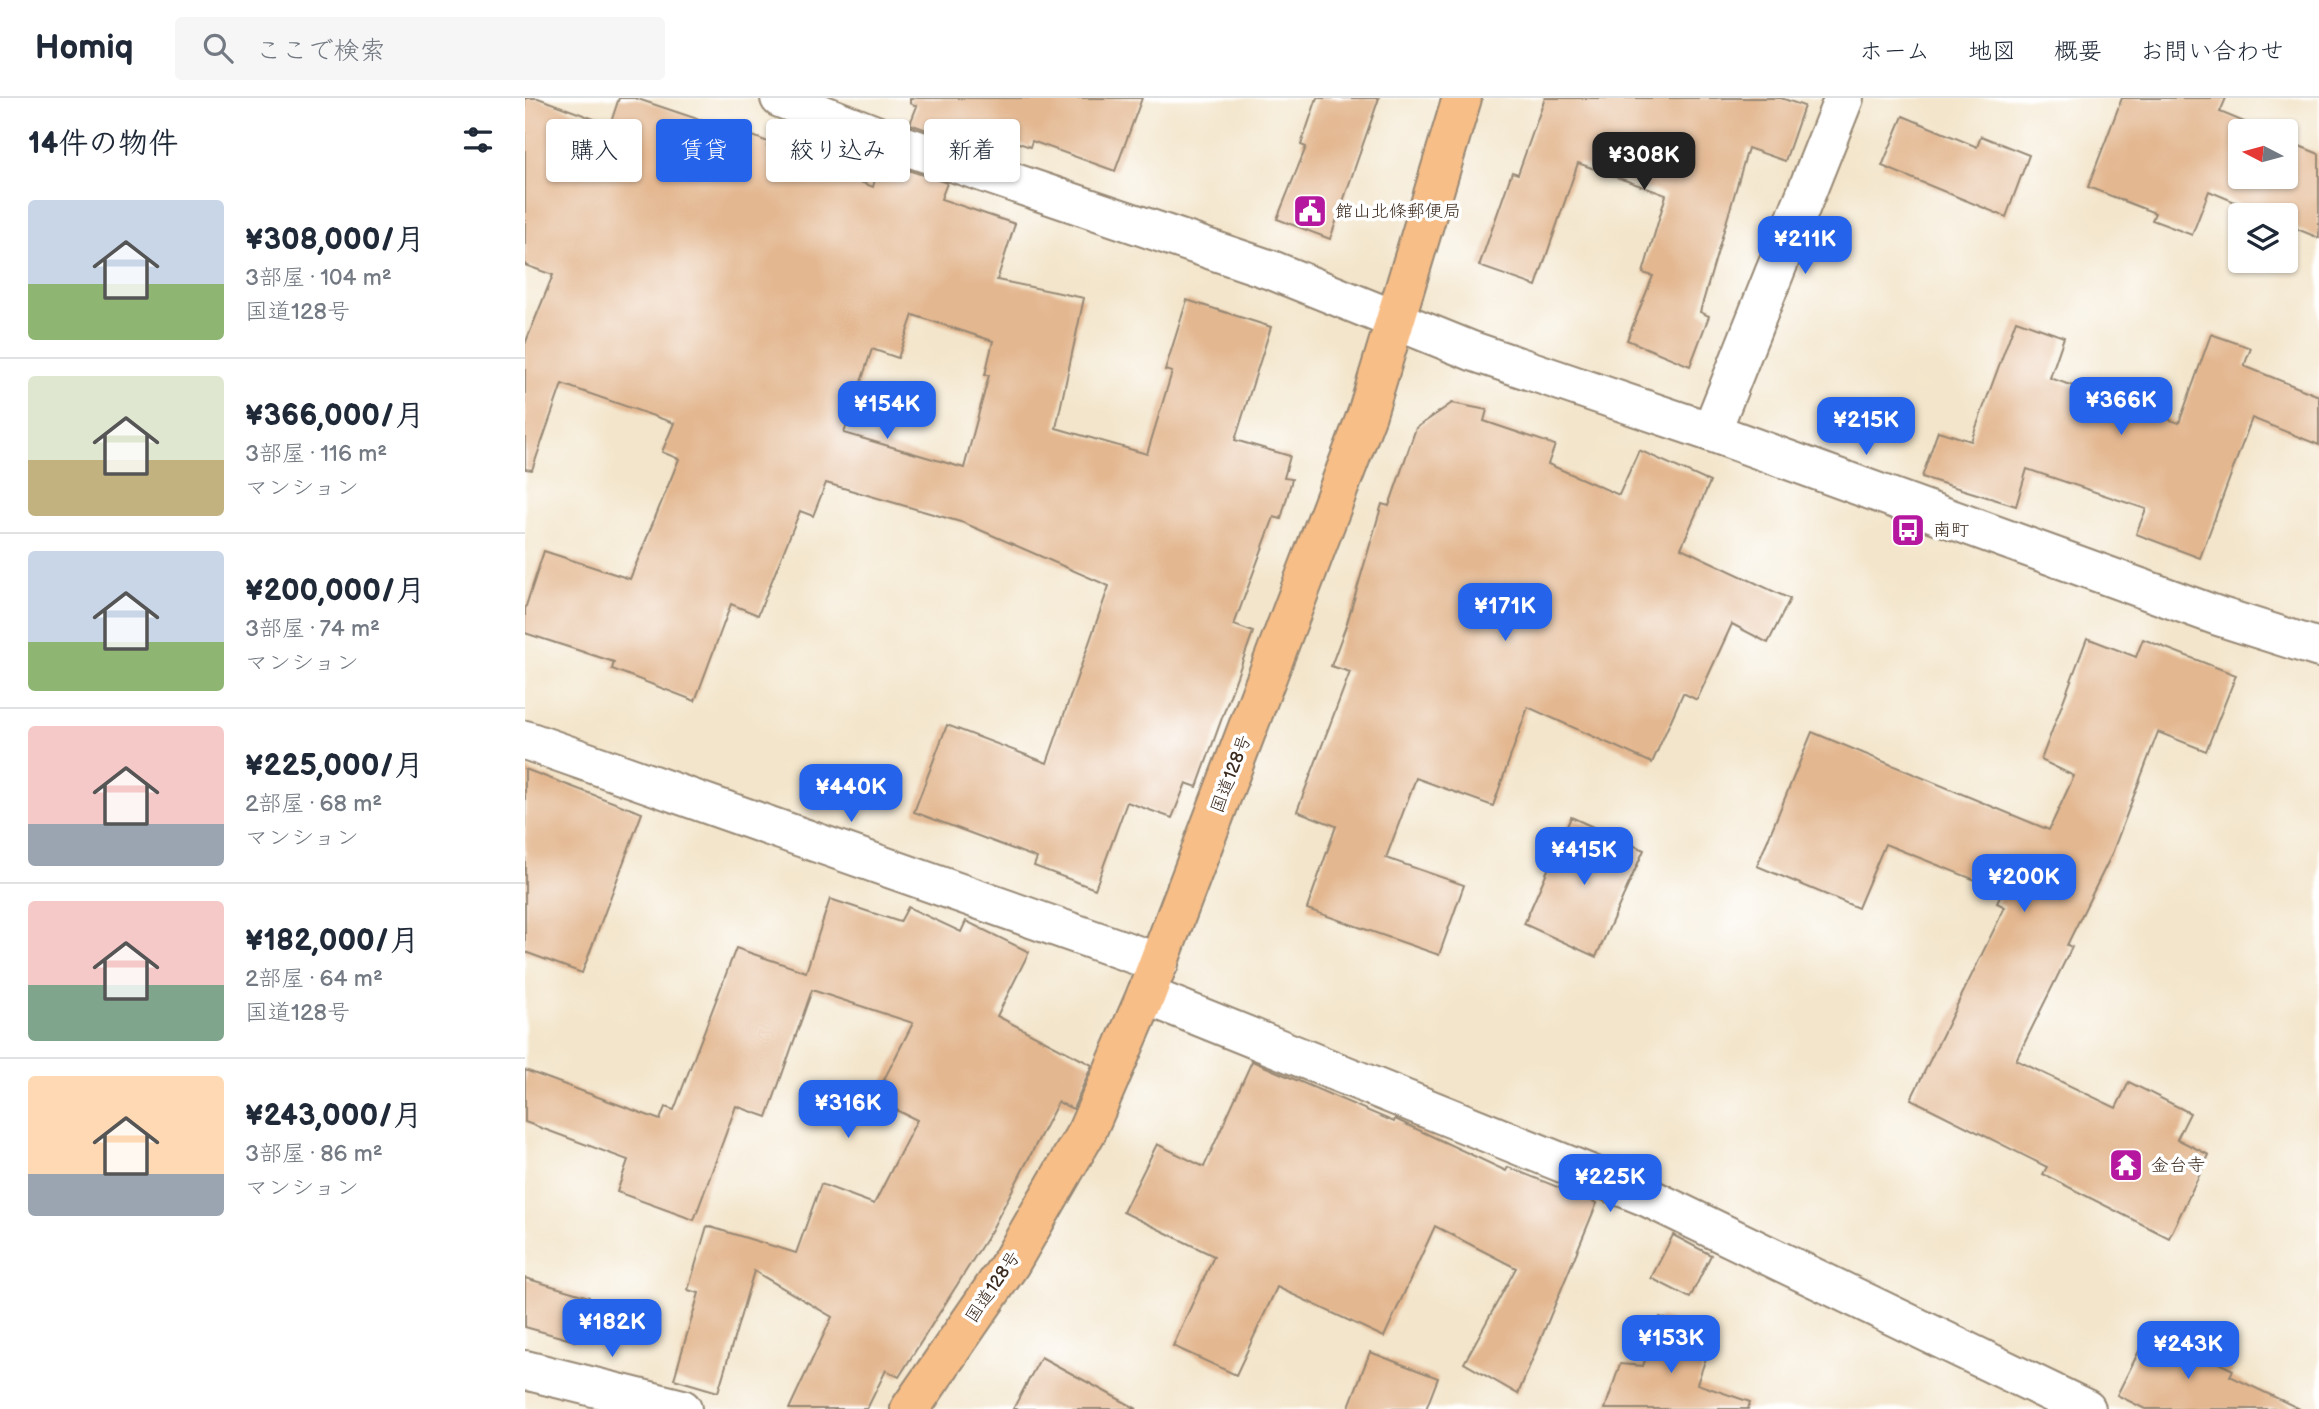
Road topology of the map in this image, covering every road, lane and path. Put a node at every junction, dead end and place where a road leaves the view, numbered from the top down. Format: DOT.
graph roads {
  1 [pos="779,98"];
  2 [pos="1462,98"];
  3 [pos="1844,98"];
  4 [pos="1394,320"];
  5 [pos="1711,432"];
  6 [pos="2319,648"];
  7 [pos="525,740"];
  8 [pos="1153,979"];
  9 [pos="525,1370"];
  10 [pos="683,1409"];
  11 [pos="910,1409"];
  12 [pos="2085,1409"];
  1 -- 4 [label="street"];
  2 -- 4 [label="highway, 国道128号"];
  3 -- 5 [label="street"];
  4 -- 5 [label="street"];
  4 -- 8 [label="highway, 国道128号"];
  5 -- 6 [label="street"];
  7 -- 8 [label="street"];
  8 -- 11 [label="highway, 国道128号"];
  8 -- 12 [label="street"];
  9 -- 10 [label="street"];
}
